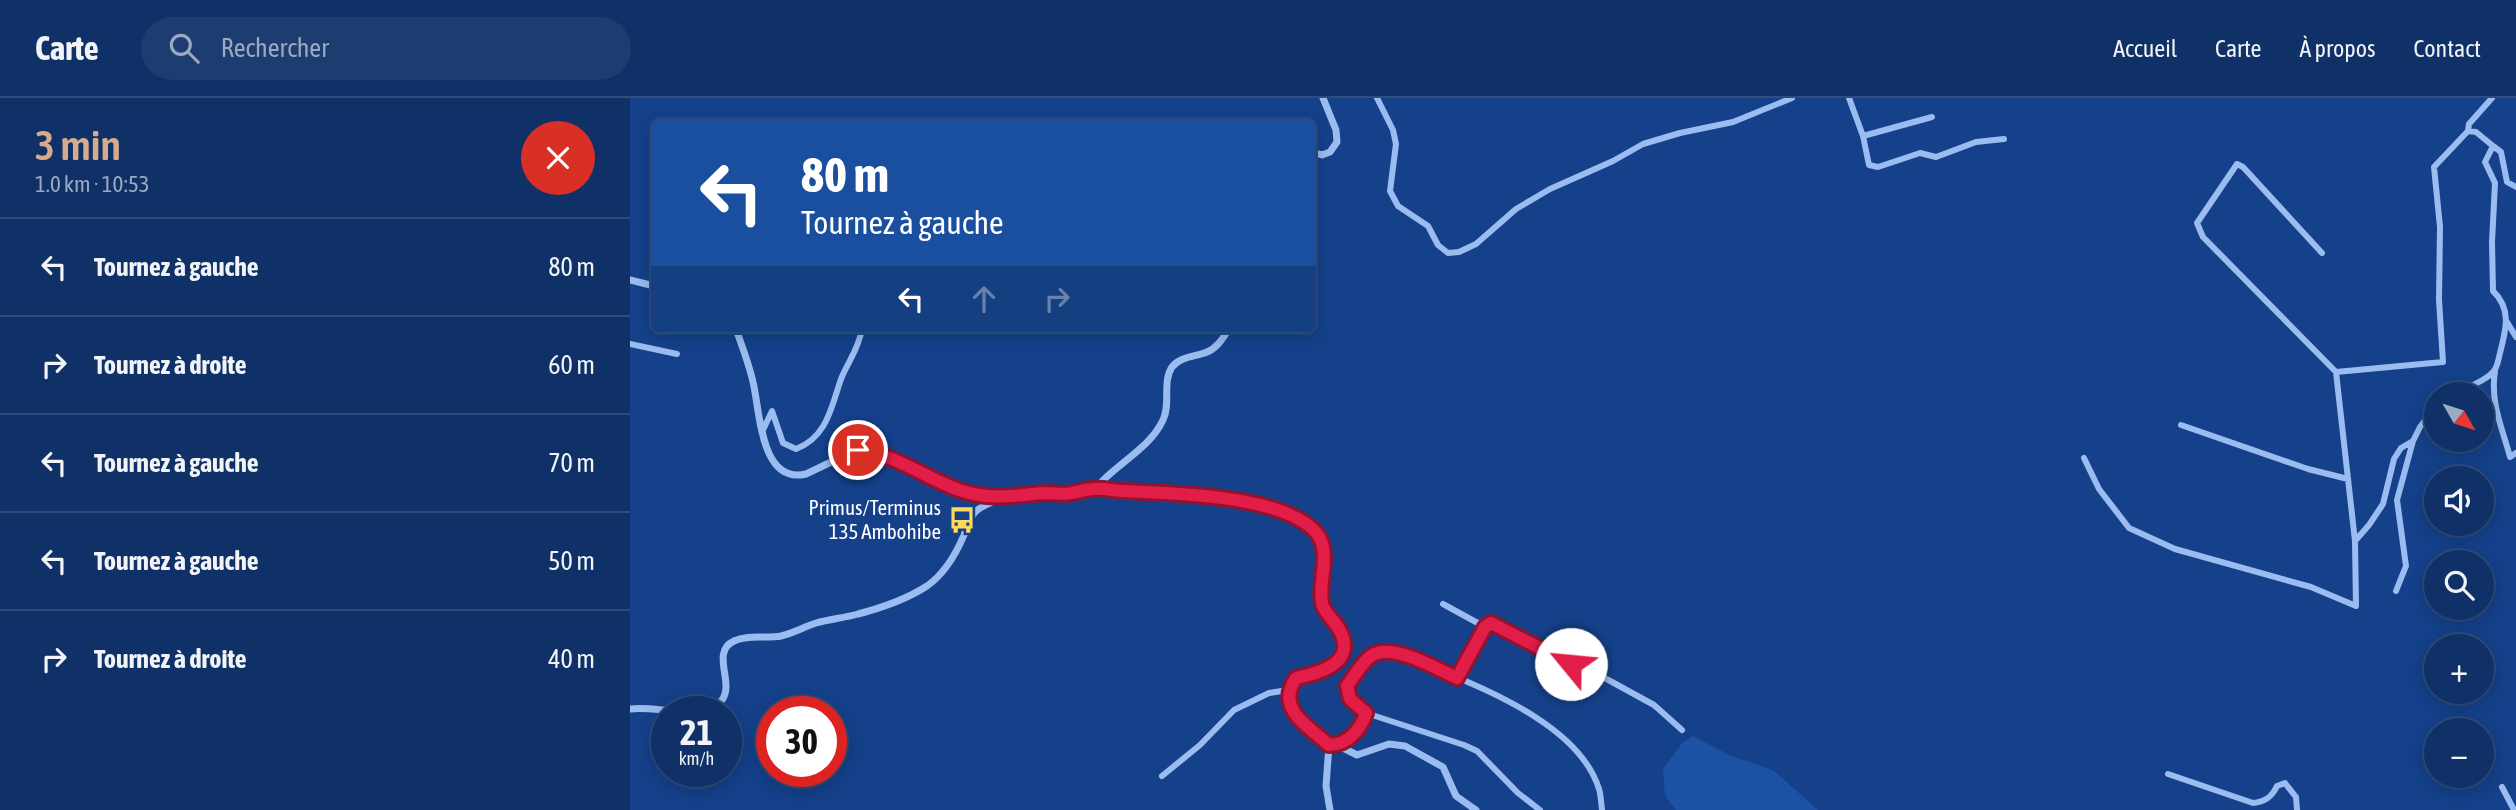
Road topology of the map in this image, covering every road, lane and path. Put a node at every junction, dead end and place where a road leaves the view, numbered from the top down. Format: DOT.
graph roads {
  1 [pos="1323,98"];
  2 [pos="1377,98"];
  3 [pos="1792,98"];
  4 [pos="1849,98"];
  5 [pos="2492,98"];
  6 [pos="1932,117"];
  7 [pos="2468,131"];
  8 [pos="1863,136"];
  9 [pos="2004,139"];
  10 [pos="2493,146"];
  11 [pos="1316,153"];
  12 [pos="2516,187"];
  13 [pos="2322,253"];
  14 [pos="630,280"];
  15 [pos="651,285"];
  16 [pos="2507,322"];
  17 [pos="737,333"];
  18 [pos="861,333"];
  19 [pos="1226,333"];
  20 [pos="2516,337"];
  21 [pos="630,344"];
  22 [pos="677,354"];
  23 [pos="2496,370"];
  24 [pos="2336,372"];
  25 [pos="2477,382"];
  26 [pos="2424,422"];
  27 [pos="2180,425"];
  28 [pos="762,432"];
  29 [pos="2413,440"];
  30 [pos="2516,453"];
  31 [pos="2084,458"];
  32 [pos="2348,479"];
  33 [pos="1095,489"];
  34 [pos="1008,496"];
  35 [pos="2355,541"];
  36 [pos="2396,591"];
  37 [pos="1443,604"];
  38 [pos="1485,627"];
  39 [pos="1457,678"];
  40 [pos="1288,690"];
  41 [pos="630,709"];
  42 [pos="1366,713"];
  43 [pos="1682,730"];
  44 [pos="1333,745"];
  45 [pos="2168,774"];
  46 [pos="1162,776"];
  47 [pos="2502,788"];
  48 [pos="1330,810"];
  49 [pos="1476,810"];
  50 [pos="1540,810"];
  51 [pos="1602,810"];
  52 [pos="2297,810"];
  53 [pos="2514,810"];
  1 -- 11 [label="street"];
  2 -- 3 [label="street"];
  4 -- 8 [label="street"];
  5 -- 7 [label="street"];
  6 -- 8 [label="street"];
  7 -- 10 [label="street"];
  7 -- 24 [label="street"];
  8 -- 9 [label="street"];
  10 -- 12 [label="street"];
  10 -- 16 [label="street"];
  13 -- 24 [label="street"];
  14 -- 15 [label="street"];
  16 -- 20 [label="street"];
  16 -- 23 [label="street"];
  17 -- 28 [label="street"];
  18 -- 28 [label="street"];
  19 -- 33 [label="street"];
  21 -- 22 [label="street"];
  23 -- 25 [label="street"];
  23 -- 30 [label="street"];
  24 -- 32 [label="street"];
  26 -- 29 [label="street"];
  27 -- 32 [label="street"];
  28 -- 34 [label="street"];
  29 -- 35 [label="street"];
  29 -- 36 [label="street"];
  31 -- 35 [label="street"];
  32 -- 35 [label="street"];
  33 -- 34 [label="street"];
  33 -- 40 [label="street"];
  34 -- 41 [label="street"];
  37 -- 38 [label="street"];
  38 -- 39 [label="street"];
  38 -- 43 [label="street"];
  39 -- 42 [label="street"];
  39 -- 51 [label="street"];
  40 -- 44 [label="street"];
  40 -- 46 [label="street"];
  42 -- 44 [label="street"];
  42 -- 50 [label="street"];
  44 -- 48 [label="street"];
  44 -- 49 [label="street"];
  45 -- 52 [label="street"];
  47 -- 53 [label="street"];
}
